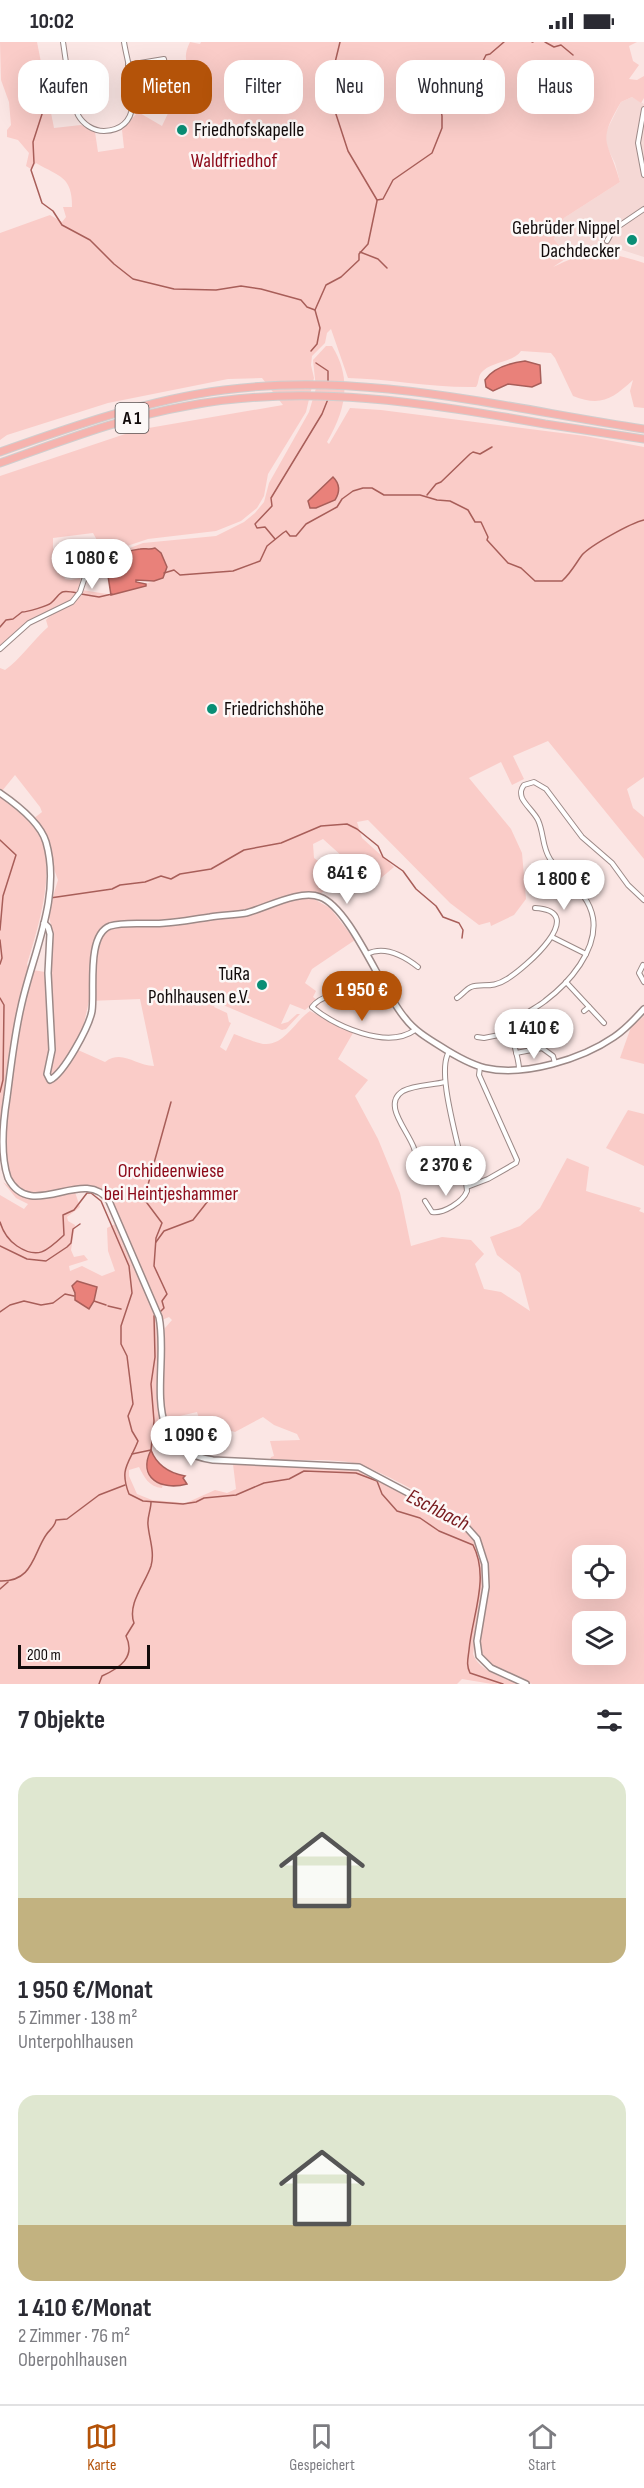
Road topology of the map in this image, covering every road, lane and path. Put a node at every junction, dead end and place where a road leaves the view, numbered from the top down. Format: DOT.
graph roads {
  1 [pos="63,42"];
  2 [pos="124,42"];
  3 [pos="127,60"];
  4 [pos="644,109"];
  5 [pos="131,114"];
  6 [pos="644,175"];
  7 [pos="644,209"];
  8 [pos="607,242"];
  9 [pos="644,429"];
  10 [pos="644,439"];
  11 [pos="0,452"];
  12 [pos="0,463"];
  13 [pos="110,555"];
  14 [pos="0,649"];
  15 [pos="0,793"];
  16 [pos="644,900"];
  17 [pos="535,908"];
  18 [pos="44,923"];
  19 [pos="552,937"];
  20 [pos="367,954"];
  21 [pos="586,954"];
  22 [pos="643,965"];
  23 [pos="418,967"];
  24 [pos="383,981"];
  25 [pos="566,982"];
  26 [pos="644,982"];
  27 [pos="457,998"];
  28 [pos="589,1007"];
  29 [pos="644,1009"];
  30 [pos="584,1011"];
  31 [pos="604,1023"];
  32 [pos="415,1030"];
  33 [pos="514,1032"];
  34 [pos="477,1037"];
  35 [pos="449,1052"];
  36 [pos="516,1053"];
  37 [pos="555,1063"];
  38 [pos="480,1067"];
  39 [pos="519,1069"];
  40 [pos="445,1082"];
  41 [pos="415,1160"];
  42 [pos="467,1187"];
  43 [pos="425,1201"];
  44 [pos="526,1684"];
  1 -- 5 [label="street"];
  2 -- 3 [label="street"];
  4 -- 6 [label="street"];
  7 -- 8 [label="street"];
  9 -- 11 [label="highway, A 1"];
  10 -- 12 [label="highway, A 1"];
  13 -- 14 [label="street"];
  15 -- 18 [label="main road"];
  16 -- 21 [label="street"];
  17 -- 19 [label="street"];
  18 -- 20 [label="main road"];
  18 -- 44 [label="main road"];
  19 -- 21 [label="street"];
  19 -- 27 [label="street"];
  20 -- 23 [label="street"];
  20 -- 24 [label="main road"];
  21 -- 25 [label="street"];
  22 -- 26 [label="street"];
  24 -- 32 [label="main road"];
  24 -- 32 [label="street"];
  25 -- 28 [label="street"];
  25 -- 33 [label="street"];
  28 -- 30 [label="street"];
  28 -- 31 [label="street"];
  29 -- 37 [label="main road"];
  32 -- 35 [label="main road"];
  33 -- 34 [label="street"];
  33 -- 36 [label="street"];
  35 -- 38 [label="main road"];
  35 -- 40 [label="street"];
  36 -- 37 [label="street"];
  36 -- 39 [label="street"];
  37 -- 39 [label="main road"];
  38 -- 39 [label="main road"];
  38 -- 42 [label="street"];
  40 -- 41 [label="street"];
  40 -- 42 [label="street"];
  42 -- 43 [label="street"];
}
